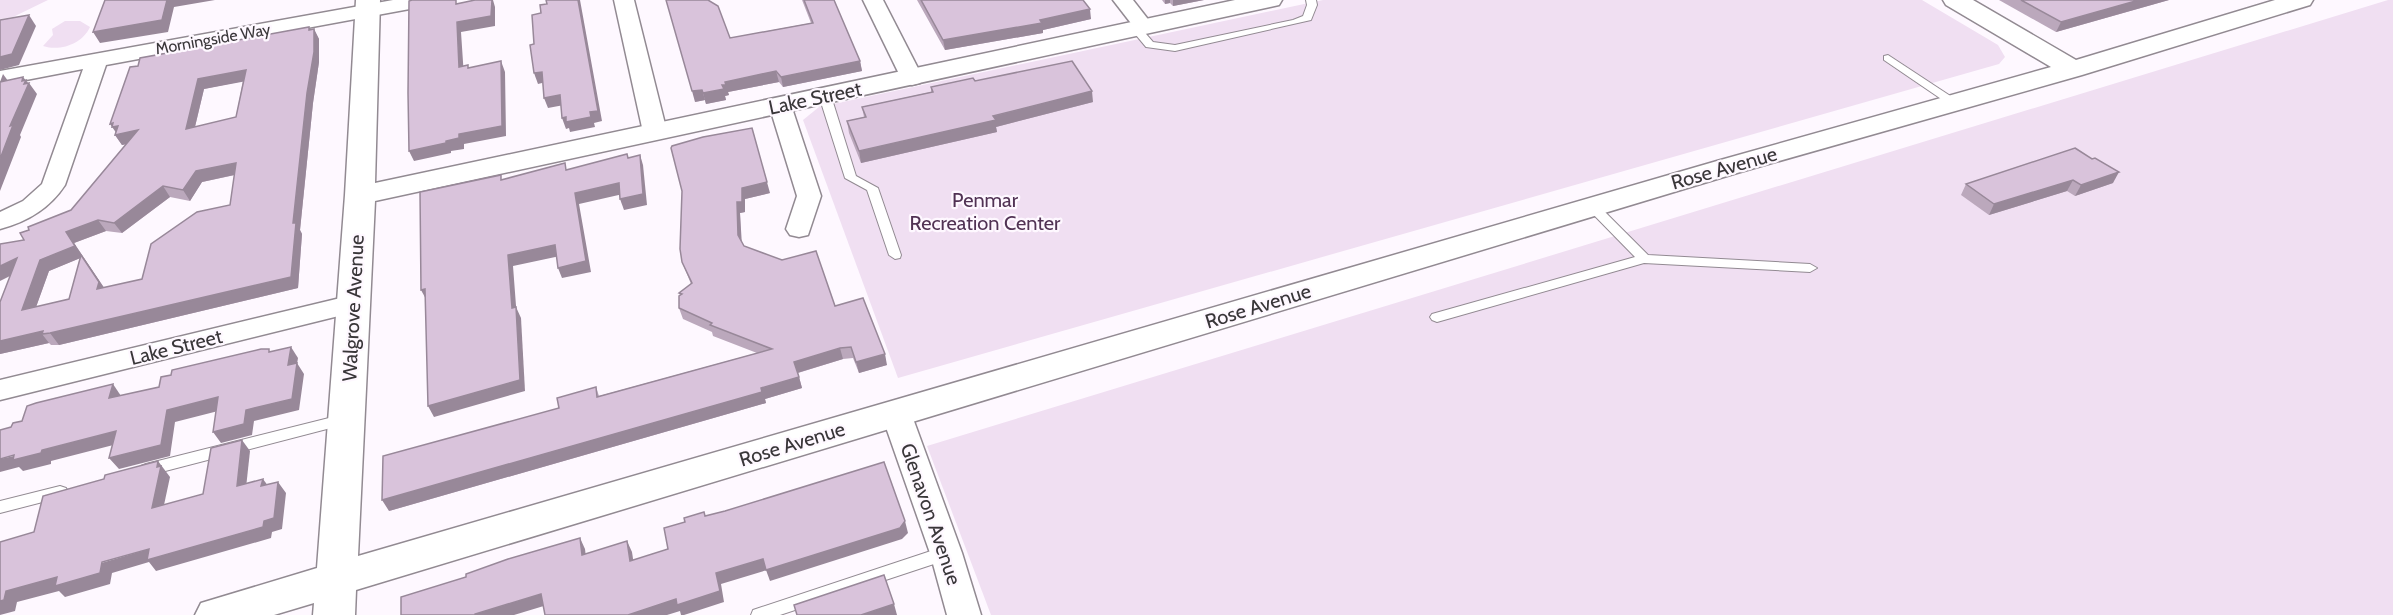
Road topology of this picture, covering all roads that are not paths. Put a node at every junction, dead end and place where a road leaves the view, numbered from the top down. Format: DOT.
graph roads {
  1 [pos="426,0"];
  2 [pos="624,0"];
  3 [pos="873,0"];
  4 [pos="1123,0"];
  5 [pos="1269,0"];
  6 [pos="1311,0"];
  7 [pos="1954,0"];
  8 [pos="2301,0"];
  9 [pos="368,5"];
  10 [pos="1140,28"];
  11 [pos="1888,58"];
  12 [pos="97,60"];
  13 [pos="2073,69"];
  14 [pos="0,78"];
  15 [pos="912,78"];
  16 [pos="825,96"];
  17 [pos="1954,103"];
  18 [pos="780,105"];
  19 [pos="655,132"];
  20 [pos="360,195"];
  21 [pos="1592,206"];
  22 [pos="0,220"];
  23 [pos="799,229"];
  24 [pos="895,255"];
  25 [pos="1644,259"];
  26 [pos="1810,268"];
  27 [pos="353,304"];
  28 [pos="1437,316"];
  29 [pos="0,390"];
  30 [pos="896,413"];
  31 [pos="347,419"];
  32 [pos="127,475"];
  33 [pos="81,487"];
  34 [pos="0,507"];
  35 [pos="946,553"];
  36 [pos="335,598"];
  37 [pos="216,615"];
  38 [pos="759,615"];
  39 [pos="964,615"];
  1 -- 9 [label="street, Morningside Way"];
  2 -- 19 [label="street"];
  3 -- 15 [label="street"];
  4 -- 10 [label="street"];
  5 -- 10 [label="street, Lake Street"];
  6 -- 10 [label="lane"];
  7 -- 13 [label="street"];
  8 -- 13 [label="street, Rose Avenue"];
  9 -- 12 [label="street, Morningside Way"];
  9 -- 20 [label="street, Walgrove Avenue"];
  10 -- 15 [label="street, Lake Street"];
  11 -- 17 [label="lane"];
  12 -- 14 [label="street, Morningside Way"];
  12 -- 22 [label="street"];
  13 -- 17 [label="street, Rose Avenue"];
  15 -- 16 [label="street, Lake Street"];
  16 -- 18 [label="street, Lake Street"];
  16 -- 24 [label="lane"];
  17 -- 21 [label="street, Rose Avenue"];
  18 -- 19 [label="street, Lake Street"];
  18 -- 23 [label="street"];
  19 -- 20 [label="street, Lake Street"];
  20 -- 27 [label="street, Walgrove Avenue"];
  21 -- 25 [label="lane"];
  21 -- 30 [label="street, Rose Avenue"];
  25 -- 26 [label="lane"];
  25 -- 28 [label="lane"];
  27 -- 29 [label="street, Lake Street"];
  27 -- 31 [label="street, Walgrove Avenue"];
  30 -- 35 [label="street, Glenavon Avenue"];
  30 -- 36 [label="street, Rose Avenue"];
  31 -- 32 [label="lane"];
  31 -- 36 [label="street, Walgrove Avenue"];
  33 -- 34 [label="lane"];
  35 -- 38 [label="lane"];
  35 -- 39 [label="street, Glenavon Avenue"];
  36 -- 37 [label="street, Rose Avenue"];
}
